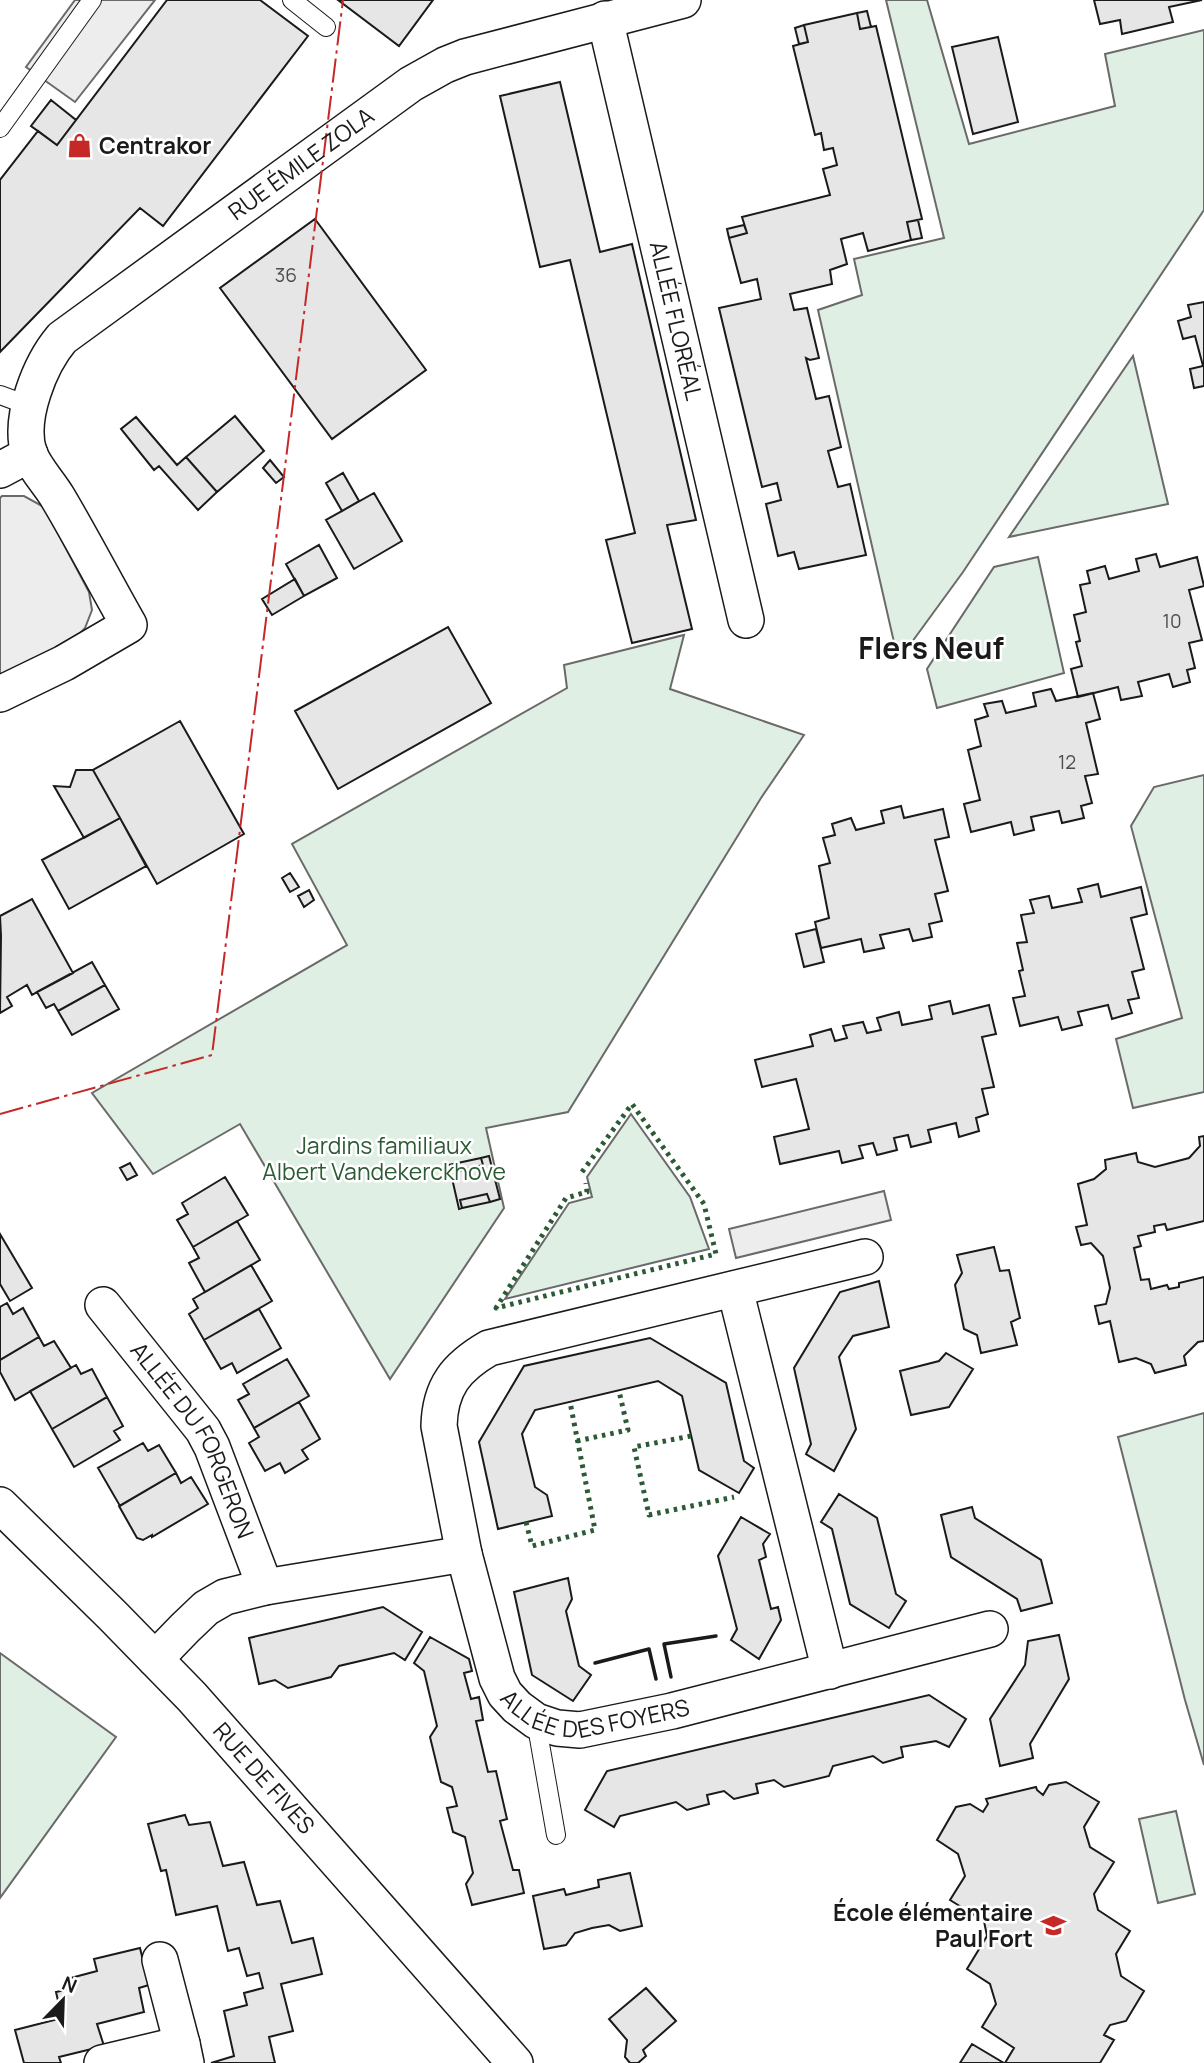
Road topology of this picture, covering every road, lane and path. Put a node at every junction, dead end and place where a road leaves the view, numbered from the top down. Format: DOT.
graph roads {
  1 [pos="92,0"];
  2 [pos="292,0"];
  3 [pos="683,0"];
  4 [pos="605,19"];
  5 [pos="326,27"];
  6 [pos="0,128"];
  7 [pos="15,401"];
  8 [pos="15,462"];
  9 [pos="746,620"];
  10 [pos="0,694"];
  11 [pos="865,1257"];
  12 [pos="735,1289"];
  13 [pos="103,1305"];
  14 [pos="0,1505"];
  15 [pos="464,1554"];
  16 [pos="265,1587"];
  17 [pos="990,1629"];
  18 [pos="155,1659"];
  19 [pos="830,1671"];
  20 [pos="536,1721"];
  21 [pos="556,1835"];
  22 [pos="160,1960"];
  23 [pos="184,2053"];
  24 [pos="102,2063"];
  25 [pos="515,2063"];
  1 -- 6 [label="lane"];
  2 -- 5 [label="lane"];
  3 -- 4 [label="street, RUE ÉMILE ZOLA"];
  4 -- 7 [label="street, RUE ÉMILE ZOLA"];
  4 -- 9 [label="street, ALLÉE FLORÉAL"];
  7 -- 8 [label="street, RUE ÉMILE ZOLA"];
  8 -- 10 [label="street, RUE ÉMILE ZOLA"];
  11 -- 12 [label="street, ALLÉE DES FOYERS"];
  12 -- 15 [label="street, ALLÉE DES FOYERS"];
  12 -- 19 [label="street"];
  13 -- 16 [label="street, ALLÉE DU FORGERON"];
  14 -- 18 [label="street, RUE DE FIVES"];
  15 -- 16 [label="street"];
  15 -- 20 [label="street, ALLÉE DES FOYERS"];
  16 -- 18 [label="street"];
  17 -- 19 [label="street, ALLÉE DES FOYERS"];
  18 -- 25 [label="street, RUE DE FIVES"];
  19 -- 20 [label="street, ALLÉE DES FOYERS"];
  20 -- 21 [label="lane"];
  22 -- 23 [label="street"];
  23 -- 24 [label="street"];
}
